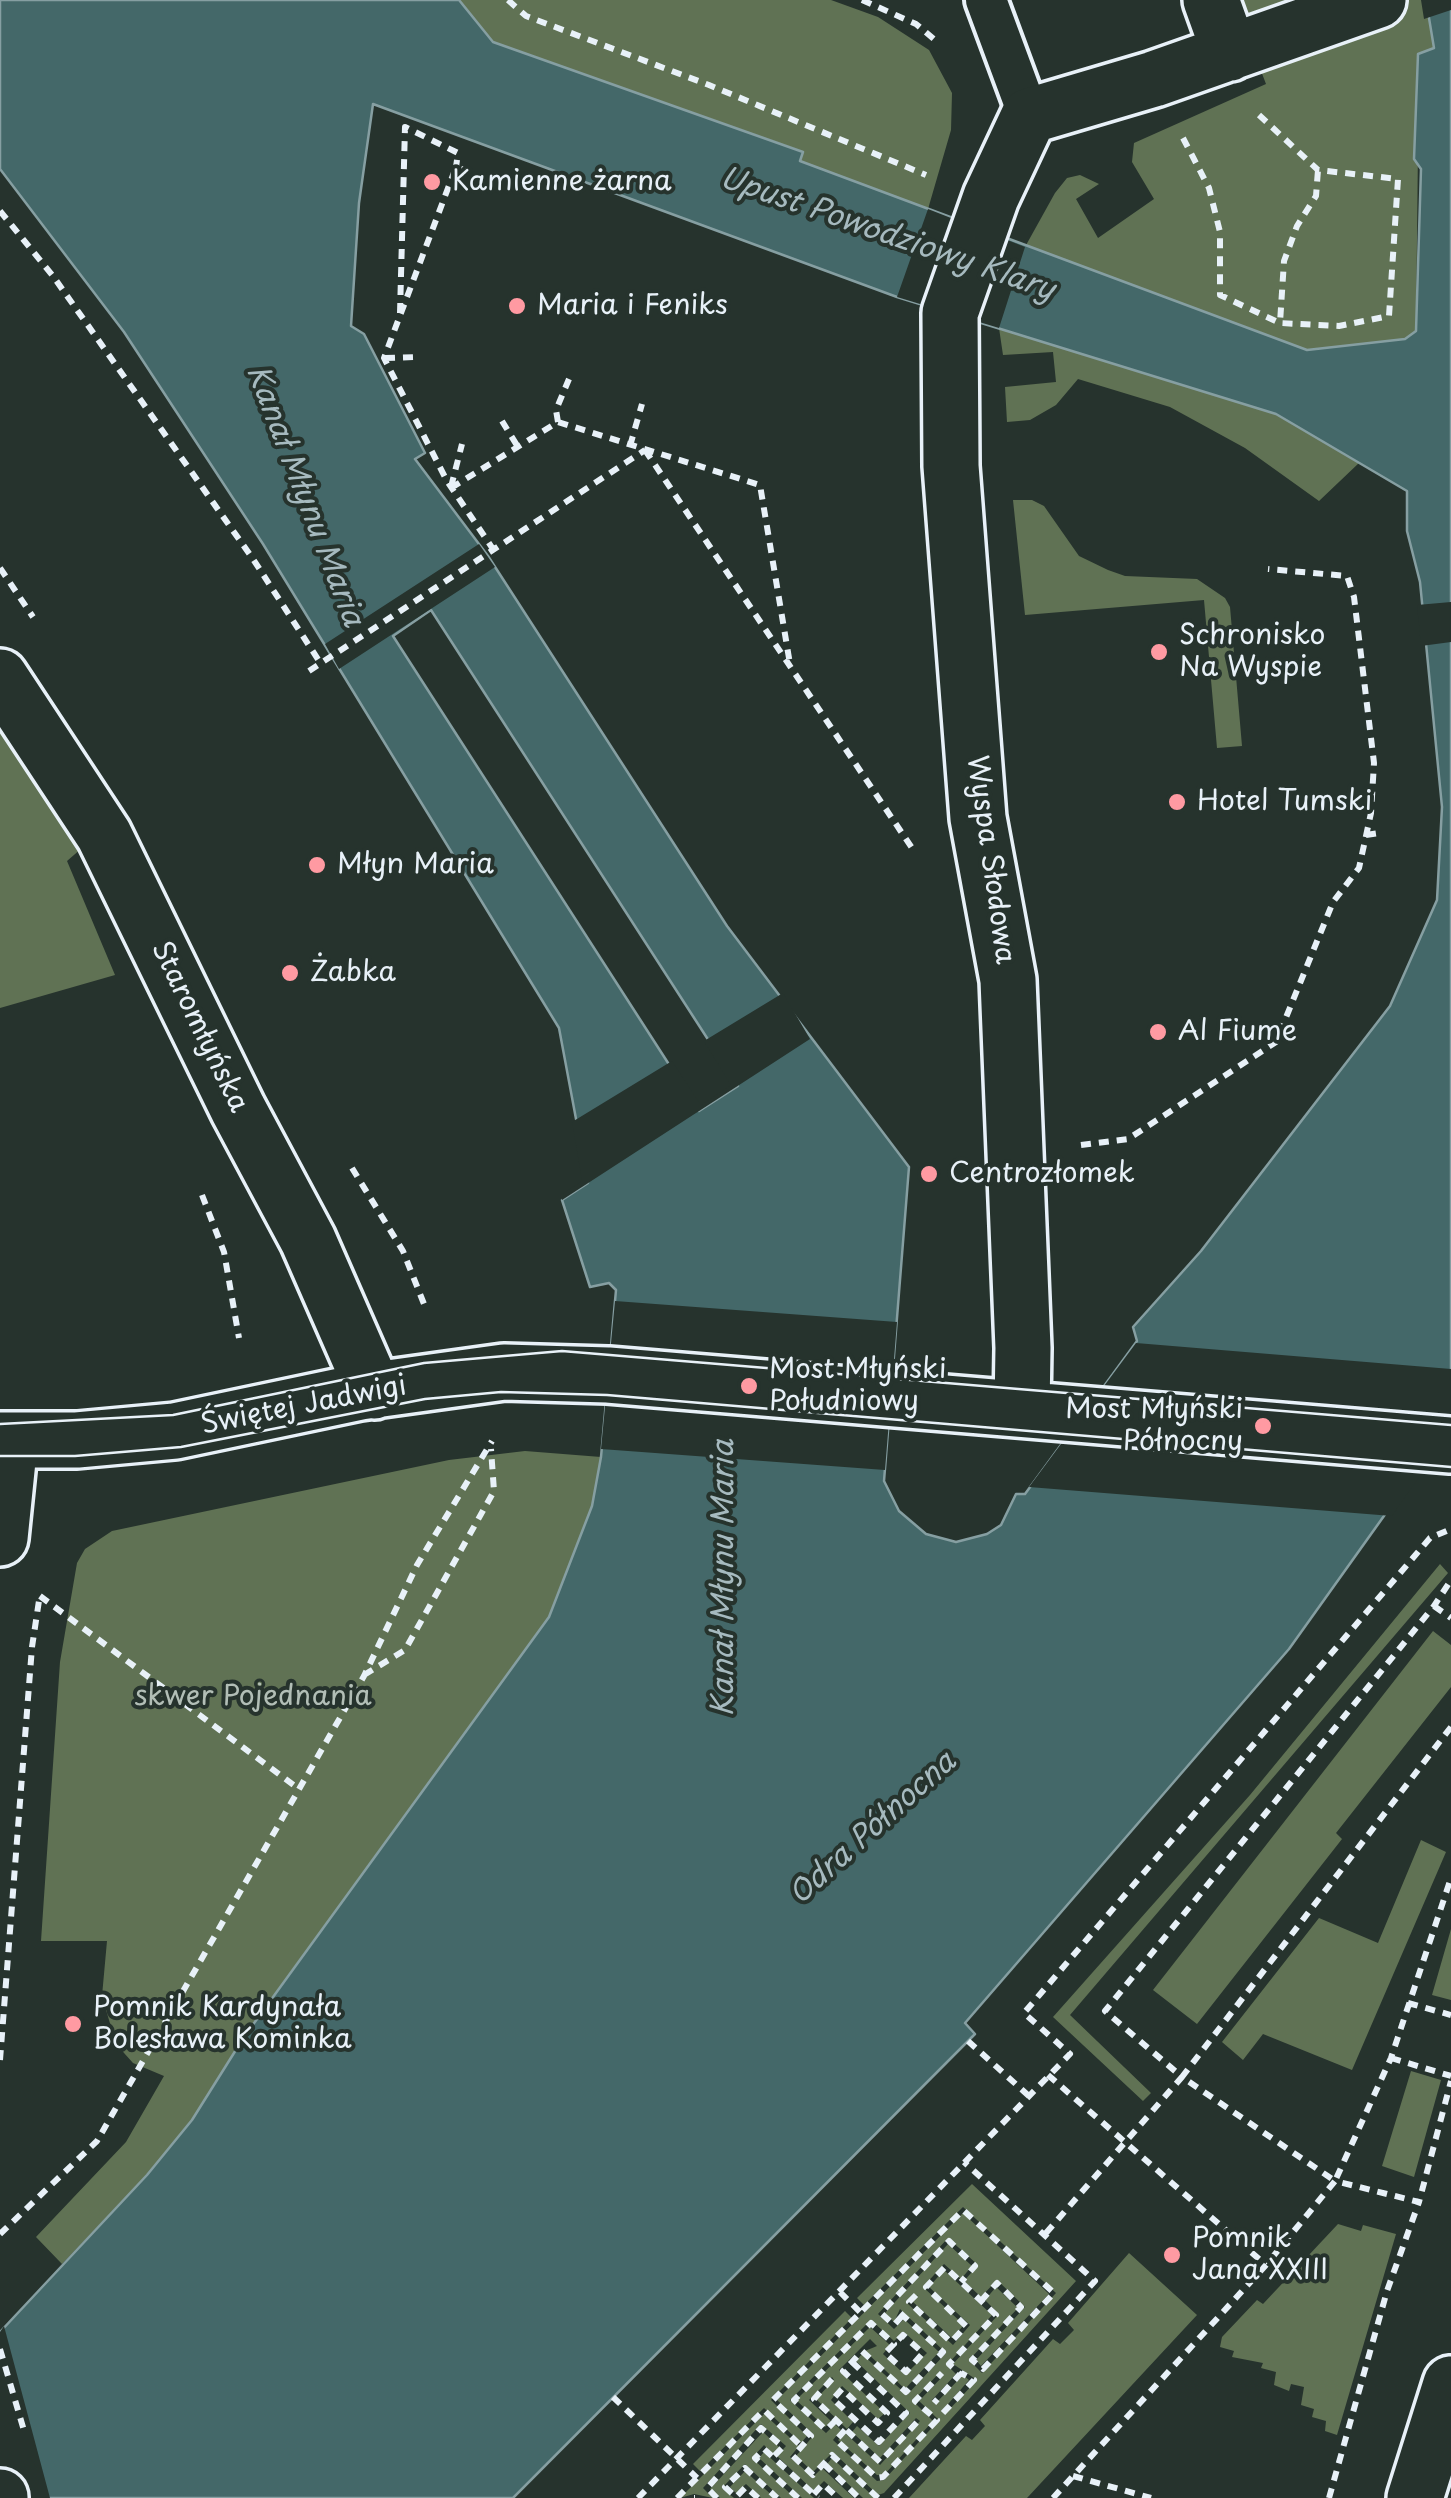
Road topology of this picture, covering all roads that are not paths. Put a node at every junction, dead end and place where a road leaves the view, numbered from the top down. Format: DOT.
graph roads {
  1 [pos="986,0"];
  2 [pos="1211,0"];
  3 [pos="1378,0"];
  4 [pos="1230,53"];
  5 [pos="1029,116"];
  6 [pos="0,676"];
  7 [pos="374,1391"];
  8 [pos="1022,1408"];
  9 [pos="5,1440"];
  10 [pos="1451,1445"];
  11 [pos="0,1538"];
  12 [pos="1451,2384"];
  13 [pos="1415,2498"];
  1 -- 5 [label="lane"];
  2 -- 4 [label="street"];
  3 -- 4 [label="street"];
  4 -- 5 [label="street"];
  5 -- 8 [label="street, Wyspa Słodowa"];
  6 -- 7 [label="street, Staromłyńska"];
  7 -- 8 [label="street, Świętej Jadwigi"];
  7 -- 9 [label="street, Świętej Jadwigi"];
  8 -- 10 [label="street"];
  9 -- 11 [label="street"];
  12 -- 13 [label="street"];
}
